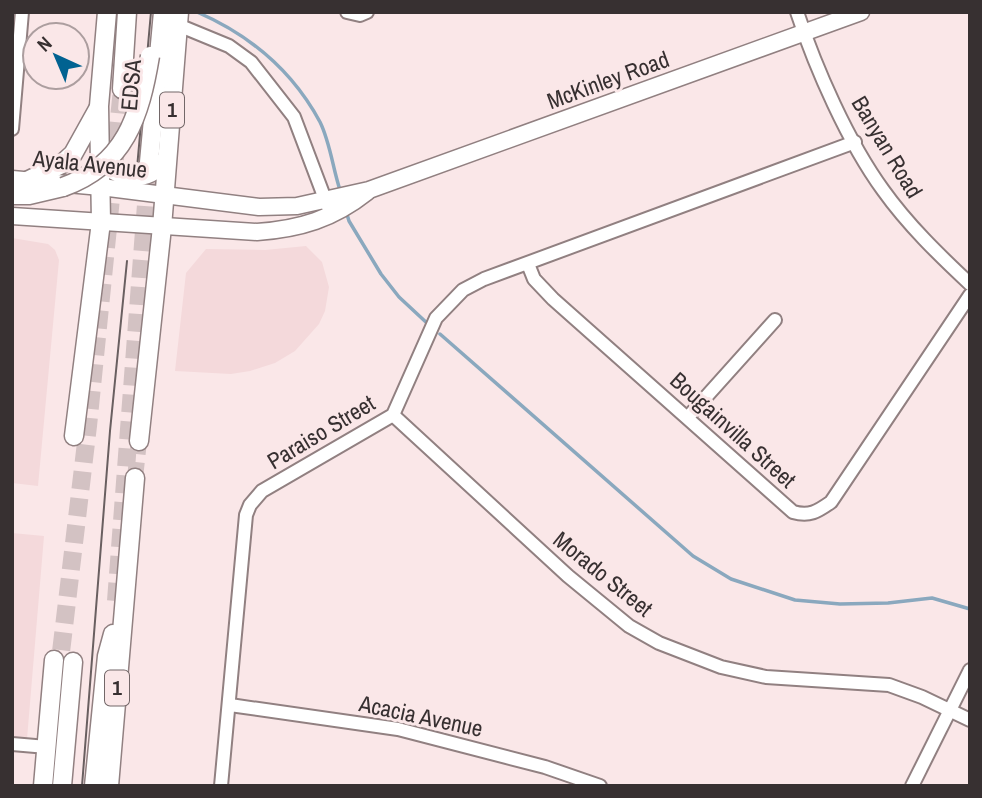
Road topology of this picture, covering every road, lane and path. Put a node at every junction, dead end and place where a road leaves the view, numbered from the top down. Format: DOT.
graph roads {
  1 [pos="22,12"];
  2 [pos="107,12"];
  3 [pos="127,12"];
  4 [pos="155,12"];
  5 [pos="163,12"];
  6 [pos="347,12"];
  7 [pos="367,12"];
  8 [pos="797,12"];
  9 [pos="861,12"];
  10 [pos="179,19"];
  11 [pos="804,33"];
  12 [pos="122,89"];
  13 [pos="14,105"];
  14 [pos="99,106"];
  15 [pos="12,130"];
  16 [pos="855,142"];
  17 [pos="169,153"];
  18 [pos="101,157"];
  19 [pos="149,162"];
  20 [pos="21,180"];
  21 [pos="101,187"];
  22 [pos="369,190"];
  23 [pos="12,195"];
  24 [pos="163,195"];
  25 [pos="325,200"];
  26 [pos="12,216"];
  27 [pos="331,216"];
  28 [pos="101,222"];
  29 [pos="162,227"];
  30 [pos="528,264"];
  31 [pos="970,284"];
  32 [pos="970,295"];
  33 [pos="775,320"];
  34 [pos="393,415"];
  35 [pos="688,417"];
  36 [pos="74,436"];
  37 [pos="139,441"];
  38 [pos="135,478"];
  39 [pos="125,590"];
  40 [pos="54,660"];
  41 [pos="73,662"];
  42 [pos="970,670"];
  43 [pos="230,705"];
  44 [pos="950,711"];
  45 [pos="970,720"];
  46 [pos="12,744"];
  47 [pos="47,747"];
  48 [pos="43,786"];
  49 [pos="62,786"];
  50 [pos="94,786"];
  51 [pos="109,786"];
  52 [pos="220,786"];
  53 [pos="600,786"];
  54 [pos="912,786"];
  1 -- 13 [label="street"];
  2 -- 14 [label="highway"];
  3 -- 12 [label="highway, EDSA"];
  4 -- 23 [label="highway, bridge"];
  5 -- 19 [label="highway, EDSA / 1"];
  6 -- 7 [label="street"];
  8 -- 11 [label="street, Banyan Road"];
  9 -- 11 [label="main road, McKinley Road"];
  10 -- 17 [label="highway, 1"];
  10 -- 25 [label="street"];
  11 -- 16 [label="street, Banyan Road"];
  11 -- 22 [label="main road, McKinley Road"];
  13 -- 15 [label="street"];
  14 -- 18 [label="highway"];
  14 -- 20 [label="highway"];
  16 -- 30 [label="street, Paraiso Street"];
  16 -- 31 [label="street, Banyan Road"];
  17 -- 18 [label="highway"];
  17 -- 24 [label="highway, 1"];
  18 -- 21 [label="highway"];
  20 -- 21 [label="main road, Ayala Avenue"];
  21 -- 24 [label="main road, Ayala Avenue"];
  21 -- 28 [label="highway"];
  22 -- 25 [label="main road, McKinley Road"];
  22 -- 27 [label="main road, McKinley Road"];
  24 -- 25 [label="main road, McKinley Road"];
  24 -- 29 [label="highway, 1"];
  25 -- 27 [label="street"];
  26 -- 28 [label="main road"];
  27 -- 29 [label="main road, McKinley Road"];
  28 -- 29 [label="main road"];
  28 -- 36 [label="highway"];
  29 -- 37 [label="highway, 1"];
  30 -- 34 [label="street, Paraiso Street"];
  30 -- 35 [label="street, Bougainvilla Street"];
  32 -- 35 [label="street, Bougainvilla Street"];
  33 -- 35 [label="street"];
  34 -- 43 [label="street, Paraiso Street"];
  34 -- 44 [label="street, Morado Street"];
  38 -- 39 [label="highway, 1"];
  39 -- 50 [label="highway"];
  39 -- 51 [label="highway, 1"];
  40 -- 47 [label="highway"];
  41 -- 49 [label="highway"];
  42 -- 44 [label="street"];
  43 -- 52 [label="street, Paraiso Street"];
  43 -- 53 [label="street, Acacia Avenue"];
  44 -- 45 [label="street, Morado Street"];
  44 -- 54 [label="street"];
  46 -- 47 [label="street"];
  47 -- 48 [label="highway"];
}
